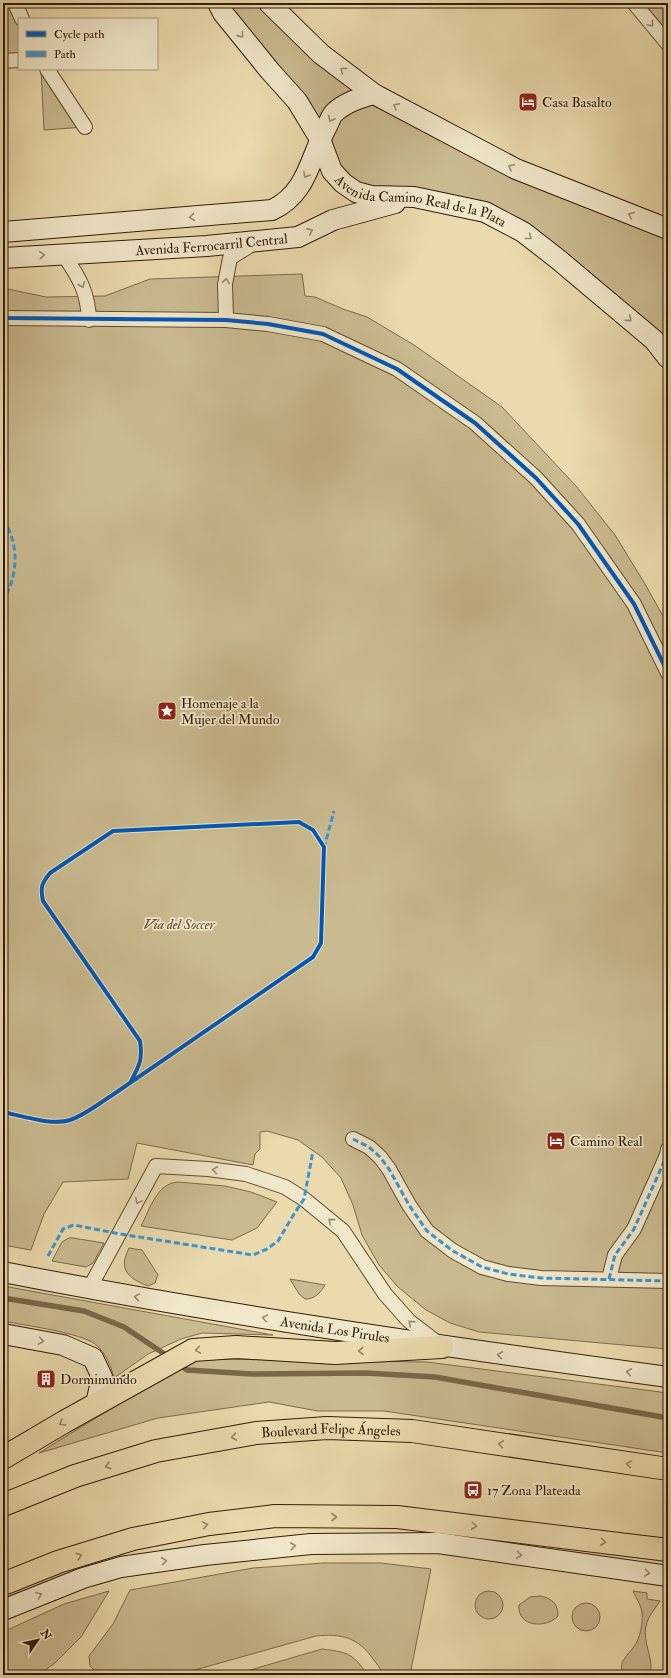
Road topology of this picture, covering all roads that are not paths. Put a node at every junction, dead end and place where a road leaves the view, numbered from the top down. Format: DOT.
graph roads {
  1 [pos="15,3"];
  2 [pos="218,3"];
  3 [pos="269,3"];
  4 [pos="634,3"];
  5 [pos="22,18"];
  6 [pos="668,44"];
  7 [pos="18,60"];
  8 [pos="3,61"];
  9 [pos="48,70"];
  10 [pos="374,94"];
  11 [pos="85,127"];
  12 [pos="320,139"];
  13 [pos="414,197"];
  14 [pos="668,229"];
  15 [pos="3,232"];
  16 [pos="256,242"];
  17 [pos="64,254"];
  18 [pos="3,258"];
  19 [pos="3,318"];
  20 [pos="89,320"];
  21 [pos="226,320"];
  22 [pos="661,338"];
  23 [pos="668,358"];
  24 [pos="668,673"];
  25 [pos="353,1139"];
  26 [pos="668,1149"];
  27 [pos="3,1272"];
  28 [pos="609,1279"];
  29 [pos="668,1281"];
  30 [pos="89,1289"];
  31 [pos="3,1334"];
  32 [pos="442,1347"];
  33 [pos="668,1377"];
  34 [pos="96,1404"];
  35 [pos="3,1458"];
  36 [pos="668,1469"];
  37 [pos="6,1503"];
  38 [pos="668,1550"];
  39 [pos="668,1576"];
  40 [pos="3,1584"];
  41 [pos="3,1610"];
  1 -- 5 [label="street"];
  2 -- 12 [label="main road, Avenida Camino Real de la Plata, one-way"];
  10 -- 3 [label="main road, one-way"];
  4 -- 6 [label="street, one-way"];
  7 -- 8 [label="street"];
  9 -- 11 [label="street"];
  10 -- 12 [label="main road, Avenida Ferrocarril Central, one-way"];
  14 -- 10 [label="main road, one-way"];
  12 -- 13 [label="main road, Avenida Camino Real de la Plata"];
  12 -- 15 [label="main road, Avenida Ferrocarril Central, one-way"];
  16 -- 13 [label="main road, Avenida Ferrocarril Central, one-way"];
  13 -- 22 [label="main road, Avenida Camino Real de la Plata, one-way"];
  16 -- 17 [label="main road, Avenida Ferrocarril Central"];
  21 -- 16 [label="street, one-way"];
  18 -- 17 [label="main road, Avenida Ferrocarril Central, one-way"];
  17 -- 20 [label="street, one-way"];
  19 -- 20 [label="street"];
  20 -- 21 [label="street"];
  21 -- 24 [label="street"];
  22 -- 23 [label="main road, Avenida Camino Real de la Plata"];
  25 -- 28 [label="street"];
  26 -- 28 [label="street"];
  27 -- 30 [label="main road, Avenida Los Pirules"];
  28 -- 29 [label="street"];
  32 -- 30 [label="main road, Avenida Los Pirules, one-way"];
  32 -- 30 [label="street, one-way"];
  31 -- 34 [label="main road, one-way"];
  33 -- 32 [label="main road, Avenida Los Pirules, one-way"];
  32 -- 34 [label="main road, one-way"];
  34 -- 35 [label="main road, one-way"];
  36 -- 37 [label="main road, Boulevard Felipe Ángeles, one-way"];
  40 -- 38 [label="main road, one-way"];
  41 -- 39 [label="main road, one-way"];
}
